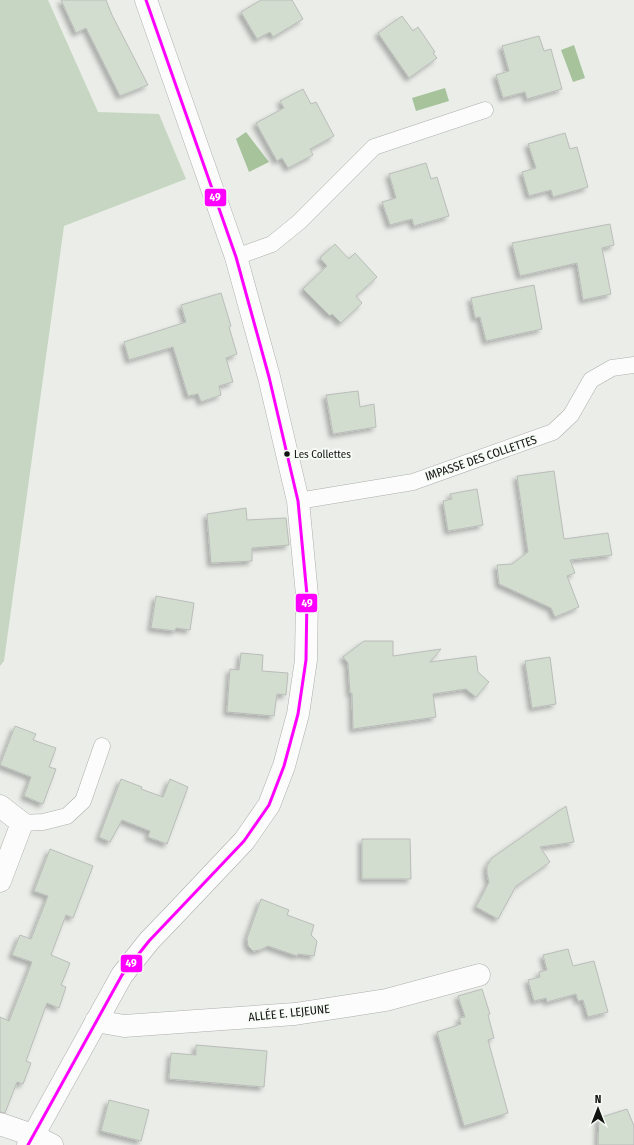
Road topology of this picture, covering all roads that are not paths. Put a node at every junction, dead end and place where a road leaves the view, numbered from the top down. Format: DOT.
graph roads {
  1 [pos="146,0"];
  2 [pos="485,110"];
  3 [pos="236,257"];
  4 [pos="634,365"];
  5 [pos="298,501"];
  6 [pos="102,746"];
  7 [pos="0,806"];
  8 [pos="22,823"];
  9 [pos="0,881"];
  10 [pos="479,975"];
  11 [pos="96,1021"];
  12 [pos="0,1124"];
  13 [pos="30,1140"];
  14 [pos="52,1145"];
  1 -- 3 [label="street"];
  2 -- 3 [label="lane"];
  3 -- 5 [label="street"];
  4 -- 5 [label="lane, IMPASSE DES COLLETTES"];
  5 -- 11 [label="street"];
  6 -- 8 [label="lane"];
  7 -- 8 [label="street"];
  8 -- 9 [label="street"];
  10 -- 11 [label="street, ALLÉE E. LEJEUNE"];
  11 -- 13 [label="street"];
  12 -- 13 [label="street"];
  13 -- 14 [label="street"];
}
